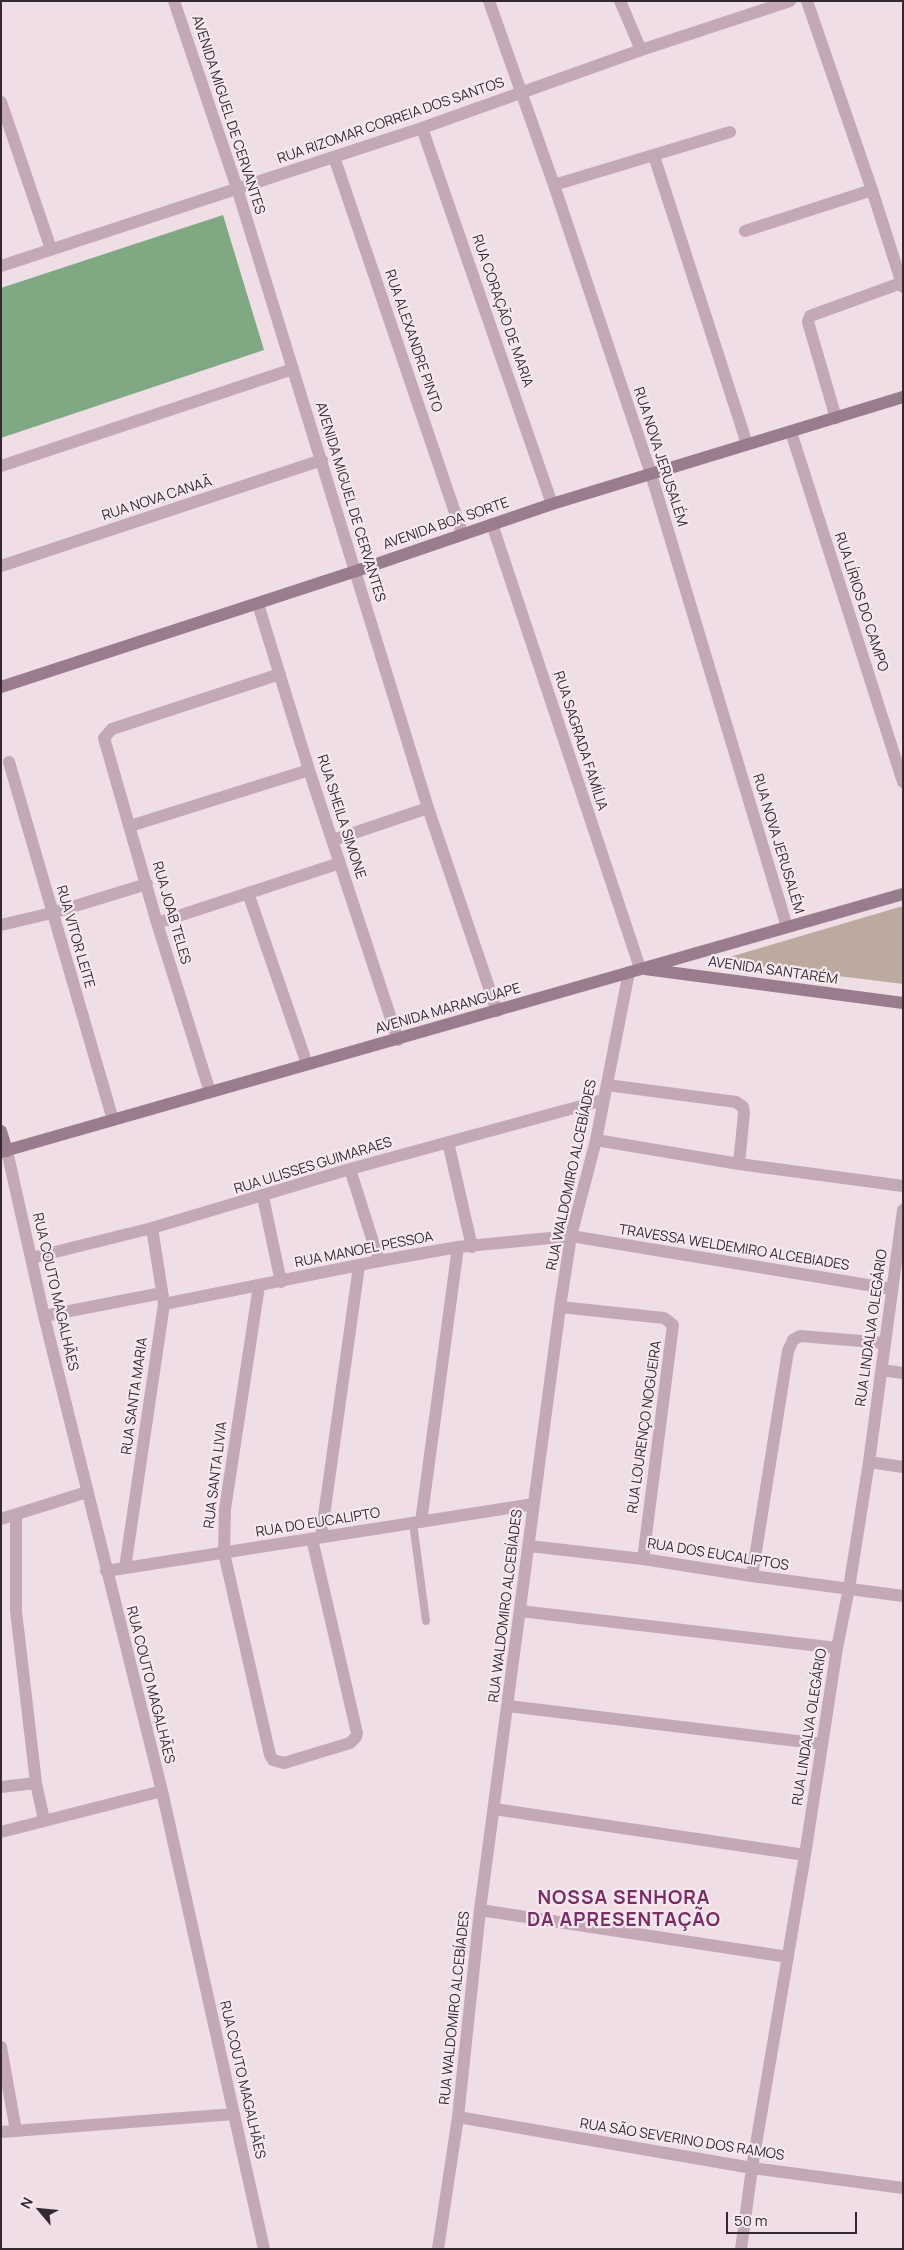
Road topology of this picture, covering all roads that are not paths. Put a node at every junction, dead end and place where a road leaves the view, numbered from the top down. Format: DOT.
graph roads {
  1 [pos="174,1"];
  2 [pos="489,1"];
  3 [pos="620,1"];
  4 [pos="790,1"];
  5 [pos="807,1"];
  6 [pos="641,50"];
  7 [pos="520,92"];
  8 [pos="1,102"];
  9 [pos="422,128"];
  10 [pos="730,132"];
  11 [pos="654,156"];
  12 [pos="334,158"];
  13 [pos="554,185"];
  14 [pos="237,188"];
  15 [pos="872,190"];
  16 [pos="745,231"];
  17 [pos="51,249"];
  18 [pos="1,266"];
  19 [pos="902,285"];
  20 [pos="293,369"];
  21 [pos="903,397"];
  22 [pos="836,418"];
  23 [pos="791,432"];
  24 [pos="747,444"];
  25 [pos="322,460"];
  26 [pos="1,466"];
  27 [pos="651,474"];
  28 [pos="552,504"];
  29 [pos="492,524"];
  30 [pos="462,533"];
  31 [pos="1,566"];
  32 [pos="356,571"];
  33 [pos="258,604"];
  34 [pos="280,674"];
  35 [pos="1,688"];
  36 [pos="9,762"];
  37 [pos="309,770"];
  38 [pos="903,782"];
  39 [pos="428,808"];
  40 [pos="130,826"];
  41 [pos="333,840"];
  42 [pos="340,863"];
  43 [pos="147,884"];
  44 [pos="248,893"];
  45 [pos="903,894"];
  46 [pos="52,913"];
  47 [pos="157,922"];
  48 [pos="1,925"];
  49 [pos="788,926"];
  50 [pos="634,970"];
  51 [pos="903,1003"];
  52 [pos="497,1011"];
  53 [pos="398,1040"];
  54 [pos="307,1064"];
  55 [pos="607,1085"];
  56 [pos="210,1092"];
  57 [pos="603,1100"];
  58 [pos="113,1120"];
  59 [pos="1,1131"];
  60 [pos="596,1140"];
  61 [pos="448,1142"];
  62 [pos="4,1151"];
  63 [pos="739,1164"];
  64 [pos="350,1169"];
  65 [pos="903,1186"];
  66 [pos="263,1197"];
  67 [pos="903,1210"];
  68 [pos="902,1225"];
  69 [pos="152,1228"];
  70 [pos="571,1236"];
  71 [pos="458,1247"];
  72 [pos="472,1247"];
  73 [pos="31,1258"];
  74 [pos="379,1261"];
  75 [pos="359,1266"];
  76 [pos="281,1282"];
  77 [pos="259,1286"];
  78 [pos="892,1289"];
  79 [pos="163,1299"];
  80 [pos="896,1305"];
  81 [pos="560,1307"];
  82 [pos="44,1316"];
  83 [pos="885,1343"];
  84 [pos="882,1370"];
  85 [pos="903,1372"];
  86 [pos="869,1462"];
  87 [pos="903,1467"];
  88 [pos="87,1492"];
  89 [pos="534,1504"];
  90 [pos="16,1515"];
  91 [pos="1,1518"];
  92 [pos="417,1522"];
  93 [pos="317,1538"];
  94 [pos="528,1546"];
  95 [pos="224,1553"];
  96 [pos="642,1558"];
  97 [pos="125,1568"];
  98 [pos="106,1571"];
  99 [pos="752,1576"];
  100 [pos="849,1588"];
  101 [pos="903,1596"];
  102 [pos="520,1611"];
  103 [pos="426,1621"];
  104 [pos="837,1648"];
  105 [pos="508,1706"];
  106 [pos="822,1744"];
  107 [pos="36,1783"];
  108 [pos="1,1787"];
  109 [pos="162,1791"];
  110 [pos="494,1809"];
  111 [pos="44,1820"];
  112 [pos="1,1832"];
  113 [pos="806,1855"];
  114 [pos="480,1910"];
  115 [pos="788,1957"];
  116 [pos="1,2048"];
  117 [pos="234,2114"];
  118 [pos="458,2117"];
  119 [pos="16,2131"];
  120 [pos="1,2132"];
  121 [pos="752,2168"];
  122 [pos="903,2188"];
  123 [pos="264,2249"];
  124 [pos="438,2249"];
  125 [pos="741,2249"];
  1 -- 14 [label="street, AVENIDA MIGUEL DE CERVANTES"];
  2 -- 7 [label="street, RUA NOVA JERUSALÉM"];
  3 -- 6 [label="street"];
  4 -- 6 [label="street, RUA RIZOMAR CORREIA DOS SANTOS"];
  5 -- 15 [label="street"];
  6 -- 7 [label="street, RUA RIZOMAR CORREIA DOS SANTOS"];
  7 -- 9 [label="street, RUA RIZOMAR CORREIA DOS SANTOS"];
  7 -- 13 [label="street, RUA NOVA JERUSALÉM"];
  8 -- 17 [label="street"];
  9 -- 12 [label="street, RUA RIZOMAR CORREIA DOS SANTOS"];
  9 -- 28 [label="street, RUA CORAÇÃO DE MARIA"];
  10 -- 11 [label="street"];
  11 -- 13 [label="street"];
  11 -- 24 [label="street"];
  12 -- 14 [label="street, RUA RIZOMAR CORREIA DOS SANTOS"];
  12 -- 30 [label="street, RUA ALEXANDRE PINTO"];
  13 -- 27 [label="street, RUA NOVA JERUSALÉM"];
  14 -- 17 [label="street, RUA RIZOMAR CORREIA DOS SANTOS"];
  14 -- 20 [label="street, AVENIDA MIGUEL DE CERVANTES"];
  15 -- 16 [label="street"];
  15 -- 19 [label="street"];
  17 -- 18 [label="street, RUA RIZOMAR CORREIA DOS SANTOS"];
  19 -- 22 [label="street"];
  20 -- 25 [label="street, AVENIDA MIGUEL DE CERVANTES"];
  20 -- 26 [label="street"];
  21 -- 22 [label="street, AVENIDA BOA SORTE"];
  22 -- 23 [label="street, AVENIDA BOA SORTE"];
  23 -- 24 [label="street, AVENIDA BOA SORTE"];
  23 -- 38 [label="street, RUA LÍRIOS DO CAMPO"];
  24 -- 27 [label="street, AVENIDA BOA SORTE"];
  25 -- 31 [label="street, RUA NOVA CANAÃ"];
  25 -- 32 [label="street, AVENIDA MIGUEL DE CERVANTES"];
  27 -- 28 [label="street, AVENIDA BOA SORTE"];
  27 -- 49 [label="street, RUA NOVA JERUSALÉM"];
  28 -- 29 [label="street, AVENIDA BOA SORTE"];
  29 -- 30 [label="street, AVENIDA BOA SORTE"];
  29 -- 50 [label="street, RUA SAGRADA FAMÍLIA"];
  30 -- 32 [label="street, AVENIDA BOA SORTE"];
  32 -- 33 [label="street, AVENIDA BOA SORTE"];
  32 -- 39 [label="street, AVENIDA MIGUEL DE CERVANTES"];
  33 -- 34 [label="street, RUA SHEILA SIMONE"];
  33 -- 35 [label="street, AVENIDA BOA SORTE"];
  34 -- 37 [label="street, RUA SHEILA SIMONE"];
  34 -- 40 [label="street, RUA JOAB TELES"];
  36 -- 46 [label="street, RUA VITOR LEITE"];
  37 -- 40 [label="street"];
  37 -- 41 [label="street, RUA SHEILA SIMONE"];
  39 -- 41 [label="street"];
  39 -- 52 [label="street, AVENIDA MIGUEL DE CERVANTES"];
  40 -- 43 [label="street, RUA JOAB TELES"];
  41 -- 42 [label="street, RUA SHEILA SIMONE"];
  42 -- 44 [label="street"];
  42 -- 53 [label="street, RUA SHEILA SIMONE"];
  43 -- 46 [label="street"];
  43 -- 47 [label="street, RUA JOAB TELES"];
  44 -- 47 [label="street"];
  44 -- 54 [label="street"];
  45 -- 49 [label="street, AVENIDA MARANGUAPE"];
  46 -- 48 [label="street"];
  46 -- 58 [label="street, RUA VITOR LEITE"];
  47 -- 56 [label="street, RUA JOAB TELES"];
  49 -- 50 [label="street, AVENIDA MARANGUAPE"];
  50 -- 51 [label="street, AVENIDA SANTARÉM"];
  50 -- 52 [label="street, AVENIDA MARANGUAPE"];
  50 -- 55 [label="street, RUA WALDOMIRO ALCEBÍADES"];
  52 -- 53 [label="street, AVENIDA MARANGUAPE"];
  53 -- 54 [label="street, AVENIDA MARANGUAPE"];
  54 -- 56 [label="street, AVENIDA MARANGUAPE"];
  55 -- 57 [label="street, RUA WALDOMIRO ALCEBÍADES"];
  55 -- 63 [label="street"];
  56 -- 58 [label="street, AVENIDA MARANGUAPE"];
  57 -- 60 [label="street, RUA WALDOMIRO ALCEBÍADES"];
  57 -- 61 [label="street, RUA ULISSES GUIMARAES"];
  58 -- 62 [label="street, AVENIDA MARANGUAPE"];
  59 -- 62 [label="street, RUA COUTO MAGALHÃES"];
  60 -- 63 [label="street"];
  60 -- 70 [label="street, RUA WALDOMIRO ALCEBÍADES"];
  61 -- 64 [label="street, RUA ULISSES GUIMARAES"];
  61 -- 72 [label="street"];
  62 -- 73 [label="street, RUA COUTO MAGALHÃES"];
  63 -- 65 [label="street"];
  64 -- 66 [label="street, RUA ULISSES GUIMARAES"];
  64 -- 74 [label="street"];
  66 -- 69 [label="street, RUA ULISSES GUIMARAES"];
  66 -- 76 [label="street"];
  67 -- 68 [label="street, RUA LINDALVA OLEGÁRIO"];
  68 -- 78 [label="street, RUA LINDALVA OLEGÁRIO"];
  69 -- 73 [label="street, RUA ULISSES GUIMARAES"];
  69 -- 79 [label="street, RUA SANTA MARIA"];
  70 -- 72 [label="street, RUA MANOEL PESSOA"];
  70 -- 78 [label="street, TRAVESSA WELDEMIRO ALCEBIADES"];
  70 -- 81 [label="street, RUA WALDOMIRO ALCEBÍADES"];
  71 -- 72 [label="street, RUA MANOEL PESSOA"];
  71 -- 74 [label="street, RUA MANOEL PESSOA"];
  71 -- 92 [label="street"];
  73 -- 82 [label="street, RUA COUTO MAGALHÃES"];
  74 -- 75 [label="street, RUA MANOEL PESSOA"];
  75 -- 76 [label="street, RUA MANOEL PESSOA"];
  75 -- 93 [label="street"];
  76 -- 77 [label="street, RUA MANOEL PESSOA"];
  77 -- 79 [label="street, RUA MANOEL PESSOA"];
  77 -- 95 [label="street, RUA SANTA LIVIA"];
  78 -- 80 [label="street, RUA LINDALVA OLEGÁRIO"];
  79 -- 82 [label="street, RUA MANOEL PESSOA"];
  79 -- 97 [label="street, RUA SANTA MARIA"];
  80 -- 83 [label="street, RUA LINDALVA OLEGÁRIO"];
  81 -- 89 [label="street, RUA WALDOMIRO ALCEBÍADES"];
  81 -- 96 [label="street, RUA LOURENÇO NOGUEIRA"];
  82 -- 88 [label="street, RUA COUTO MAGALHÃES"];
  83 -- 84 [label="street, RUA LINDALVA OLEGÁRIO"];
  83 -- 99 [label="street"];
  84 -- 85 [label="street"];
  84 -- 86 [label="street, RUA LINDALVA OLEGÁRIO"];
  86 -- 87 [label="street"];
  86 -- 100 [label="street, RUA LINDALVA OLEGÁRIO"];
  88 -- 90 [label="street"];
  88 -- 98 [label="street, RUA COUTO MAGALHÃES"];
  89 -- 92 [label="street, RUA DO EUCALIPTO"];
  89 -- 94 [label="street, RUA WALDOMIRO ALCEBÍADES"];
  90 -- 91 [label="street"];
  90 -- 107 [label="street"];
  92 -- 93 [label="street, RUA DO EUCALIPTO"];
  92 -- 103 [label="lane"];
  93 -- 95 [label="street, RUA DO EUCALIPTO"];
  93 -- 95 [label="street, RUA SANTA LIVIA"];
  94 -- 96 [label="street, RUA DOS EUCALIPTOS"];
  94 -- 102 [label="street, RUA WALDOMIRO ALCEBÍADES"];
  95 -- 97 [label="street, RUA DO EUCALIPTO"];
  96 -- 99 [label="street, RUA DOS EUCALIPTOS"];
  97 -- 98 [label="street, RUA DO EUCALIPTO"];
  98 -- 109 [label="street, RUA COUTO MAGALHÃES"];
  99 -- 100 [label="street, RUA DOS EUCALIPTOS"];
  100 -- 101 [label="street, RUA DOS EUCALIPTOS"];
  100 -- 104 [label="street, RUA LINDALVA OLEGÁRIO"];
  102 -- 104 [label="street"];
  102 -- 105 [label="street, RUA WALDOMIRO ALCEBÍADES"];
  104 -- 106 [label="street, RUA LINDALVA OLEGÁRIO"];
  105 -- 106 [label="street"];
  105 -- 110 [label="street, RUA WALDOMIRO ALCEBÍADES"];
  106 -- 113 [label="street, RUA LINDALVA OLEGÁRIO"];
  107 -- 108 [label="street"];
  107 -- 111 [label="street"];
  109 -- 111 [label="street"];
  109 -- 117 [label="street, RUA COUTO MAGALHÃES"];
  110 -- 113 [label="street"];
  110 -- 114 [label="street, RUA WALDOMIRO ALCEBÍADES"];
  111 -- 112 [label="street"];
  113 -- 115 [label="street, RUA LINDALVA OLEGÁRIO"];
  114 -- 115 [label="street"];
  114 -- 118 [label="street, RUA WALDOMIRO ALCEBÍADES"];
  115 -- 121 [label="street, RUA LINDALVA OLEGÁRIO"];
  116 -- 119 [label="street"];
  117 -- 119 [label="street"];
  117 -- 123 [label="street, RUA COUTO MAGALHÃES"];
  118 -- 121 [label="street, RUA SÃO SEVERINO DOS RAMOS"];
  118 -- 124 [label="street, RUA WALDOMIRO ALCEBÍADES"];
  119 -- 120 [label="street"];
  121 -- 122 [label="street, RUA SÃO SEVERINO DOS RAMOS"];
  121 -- 125 [label="street, RUA LINDALVA OLEGÁRIO"];
}
